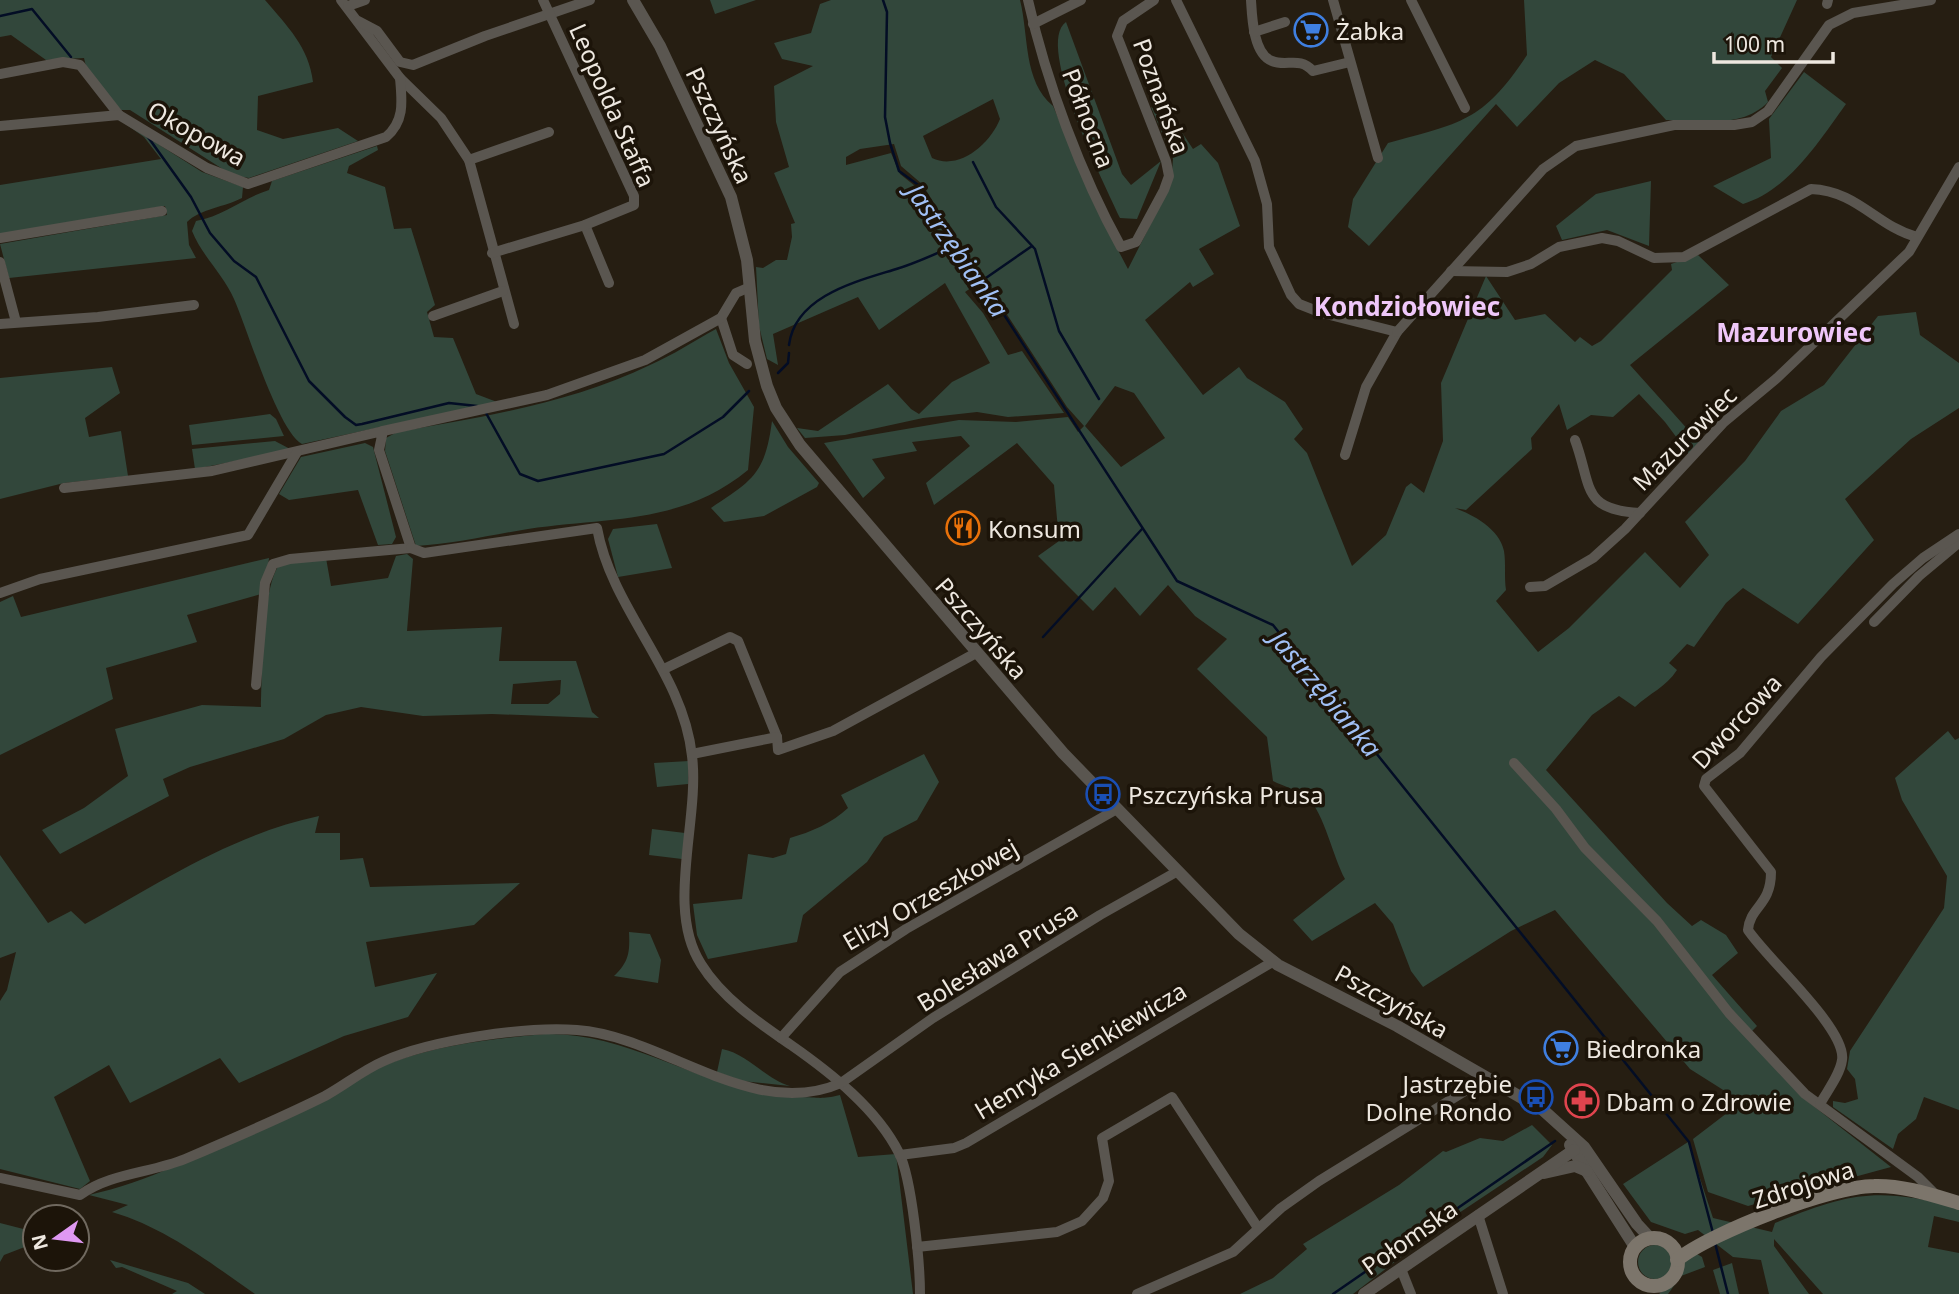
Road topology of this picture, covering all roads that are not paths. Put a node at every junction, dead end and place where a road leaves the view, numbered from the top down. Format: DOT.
graph roads {
  1 [pos="365,0"];
  2 [pos="543,0"];
  3 [pos="590,0"];
  4 [pos="633,0"];
  5 [pos="1028,0"];
  6 [pos="1081,0"];
  7 [pos="1154,0"];
  8 [pos="1176,0"];
  9 [pos="1251,0"];
  10 [pos="1334,0"];
  11 [pos="1411,0"];
  12 [pos="1931,0"];
  13 [pos="344,3"];
  14 [pos="549,14"];
  15 [pos="357,21"];
  16 [pos="1285,22"];
  17 [pos="1033,24"];
  18 [pos="1254,32"];
  19 [pos="1350,62"];
  20 [pos="0,74"];
  21 [pos="400,78"];
  22 [pos="1465,108"];
  23 [pos="119,114"];
  24 [pos="0,126"];
  25 [pos="549,132"];
  26 [pos="1378,158"];
  27 [pos="469,160"];
  28 [pos="1959,167"];
  29 [pos="162,211"];
  30 [pos="585,225"];
  31 [pos="1917,237"];
  32 [pos="0,238"];
  33 [pos="1121,247"];
  34 [pos="492,253"];
  35 [pos="0,262"];
  36 [pos="1451,271"];
  37 [pos="609,283"];
  38 [pos="750,288"];
  39 [pos="503,291"];
  40 [pos="194,305"];
  41 [pos="433,316"];
  42 [pos="721,318"];
  43 [pos="16,322"];
  44 [pos="0,324"];
  45 [pos="514,324"];
  46 [pos="1397,332"];
  47 [pos="747,364"];
  48 [pos="383,431"];
  49 [pos="1575,440"];
  50 [pos="297,452"];
  51 [pos="1345,455"];
  52 [pos="64,488"];
  53 [pos="1640,513"];
  54 [pos="1957,536"];
  55 [pos="411,548"];
  56 [pos="1530,587"];
  57 [pos="0,593"];
  58 [pos="1874,622"];
  59 [pos="976,653"];
  60 [pos="664,669"];
  61 [pos="256,685"];
  62 [pos="777,737"];
  63 [pos="692,754"];
  64 [pos="1514,763"];
  65 [pos="1117,809"];
  66 [pos="1178,872"];
  67 [pos="1274,961"];
  68 [pos="781,1038"];
  69 [pos="1486,1078"];
  70 [pos="841,1083"];
  71 [pos="1820,1104"];
  72 [pos="1531,1105"];
  73 [pos="1574,1150"];
  74 [pos="900,1155"];
  75 [pos="1591,1167"];
  76 [pos="1537,1175"];
  77 [pos="0,1178"];
  78 [pos="1938,1196"];
  79 [pos="1959,1203"];
  80 [pos="1478,1215"];
  81 [pos="1258,1227"];
  82 [pos="1650,1238"];
  83 [pos="917,1247"];
  84 [pos="1635,1247"];
  85 [pos="1676,1255"];
  86 [pos="1401,1269"];
  87 [pos="1643,1288"];
  88 [pos="1657,1290"];
  89 [pos="920,1294"];
  90 [pos="1137,1294"];
  91 [pos="1364,1294"];
  92 [pos="1412,1294"];
  93 [pos="1503,1294"];
  1 -- 13 [label="street"];
  2 -- 14 [label="street, Leopolda Staffa"];
  3 -- 14 [label="street"];
  4 -- 38 [label="street, Pszczyńska"];
  5 -- 17 [label="street, Północna"];
  6 -- 17 [label="street"];
  7 -- 33 [label="street, Poznańska"];
  8 -- 46 [label="street"];
  9 -- 18 [label="street"];
  10 -- 19 [label="street"];
  11 -- 22 [label="street"];
  12 -- 36 [label="street"];
  13 -- 15 [label="street"];
  14 -- 15 [label="street"];
  14 -- 30 [label="street, Leopolda Staffa"];
  15 -- 21 [label="street"];
  16 -- 18 [label="street"];
  17 -- 33 [label="street, Północna"];
  18 -- 19 [label="street"];
  19 -- 26 [label="street"];
  20 -- 23 [label="street"];
  21 -- 23 [label="street, Okopowa"];
  21 -- 27 [label="street"];
  23 -- 24 [label="street, Okopowa"];
  25 -- 27 [label="street"];
  27 -- 34 [label="street"];
  28 -- 31 [label="street, Mazurowiec"];
  29 -- 32 [label="street"];
  30 -- 34 [label="street, Leopolda Staffa"];
  30 -- 37 [label="street"];
  31 -- 36 [label="street"];
  31 -- 53 [label="street, Mazurowiec"];
  34 -- 39 [label="street"];
  35 -- 43 [label="street"];
  36 -- 46 [label="street"];
  38 -- 42 [label="street"];
  38 -- 59 [label="street, Pszczyńska"];
  39 -- 41 [label="street"];
  39 -- 45 [label="street"];
  40 -- 43 [label="street"];
  42 -- 47 [label="street"];
  42 -- 48 [label="street"];
  43 -- 44 [label="street"];
  46 -- 51 [label="street"];
  48 -- 50 [label="street"];
  48 -- 55 [label="street"];
  49 -- 53 [label="street"];
  50 -- 52 [label="street"];
  50 -- 57 [label="street"];
  53 -- 56 [label="street, Mazurowiec"];
  54 -- 58 [label="street"];
  54 -- 71 [label="street, Dworcowa"];
  55 -- 60 [label="street"];
  55 -- 61 [label="street"];
  59 -- 62 [label="street"];
  59 -- 65 [label="street, Pszczyńska"];
  60 -- 62 [label="street"];
  60 -- 63 [label="street"];
  62 -- 63 [label="street"];
  63 -- 68 [label="street"];
  64 -- 71 [label="street"];
  65 -- 66 [label="street, Pszczyńska"];
  65 -- 68 [label="street, Elizy Orzeszkowej"];
  66 -- 67 [label="street, Pszczyńska"];
  66 -- 70 [label="street, Bolesława Prusa"];
  67 -- 69 [label="street, Pszczyńska"];
  67 -- 74 [label="street, Henryka Sienkiewicza"];
  68 -- 70 [label="street"];
  69 -- 72 [label="street, Pszczyńska"];
  69 -- 81 [label="street"];
  70 -- 74 [label="street"];
  70 -- 77 [label="street, Bolesława Prusa"];
  71 -- 78 [label="street"];
  72 -- 73 [label="street, Pszczyńska"];
  72 -- 75 [label="street, Pszczyńska"];
  73 -- 75 [label="street, Pszczyńska"];
  73 -- 76 [label="street, Połomska"];
  74 -- 83 [label="street"];
  75 -- 76 [label="street, Połomska"];
  75 -- 82 [label="street, Pszczyńska"];
  75 -- 84 [label="street, Pszczyńska"];
  76 -- 80 [label="street, Połomska"];
  78 -- 79 [label="main road, Zdrojowa"];
  78 -- 85 [label="main road, Zdrojowa"];
  80 -- 86 [label="street, Połomska"];
  80 -- 93 [label="street, Połomska"];
  81 -- 83 [label="street"];
  81 -- 90 [label="street"];
  82 -- 84 [label="main road"];
  82 -- 85 [label="main road"];
  83 -- 89 [label="street"];
  84 -- 87 [label="main road"];
  85 -- 88 [label="main road"];
  86 -- 91 [label="street, Połomska"];
  86 -- 92 [label="street"];
  87 -- 88 [label="main road"];
}
